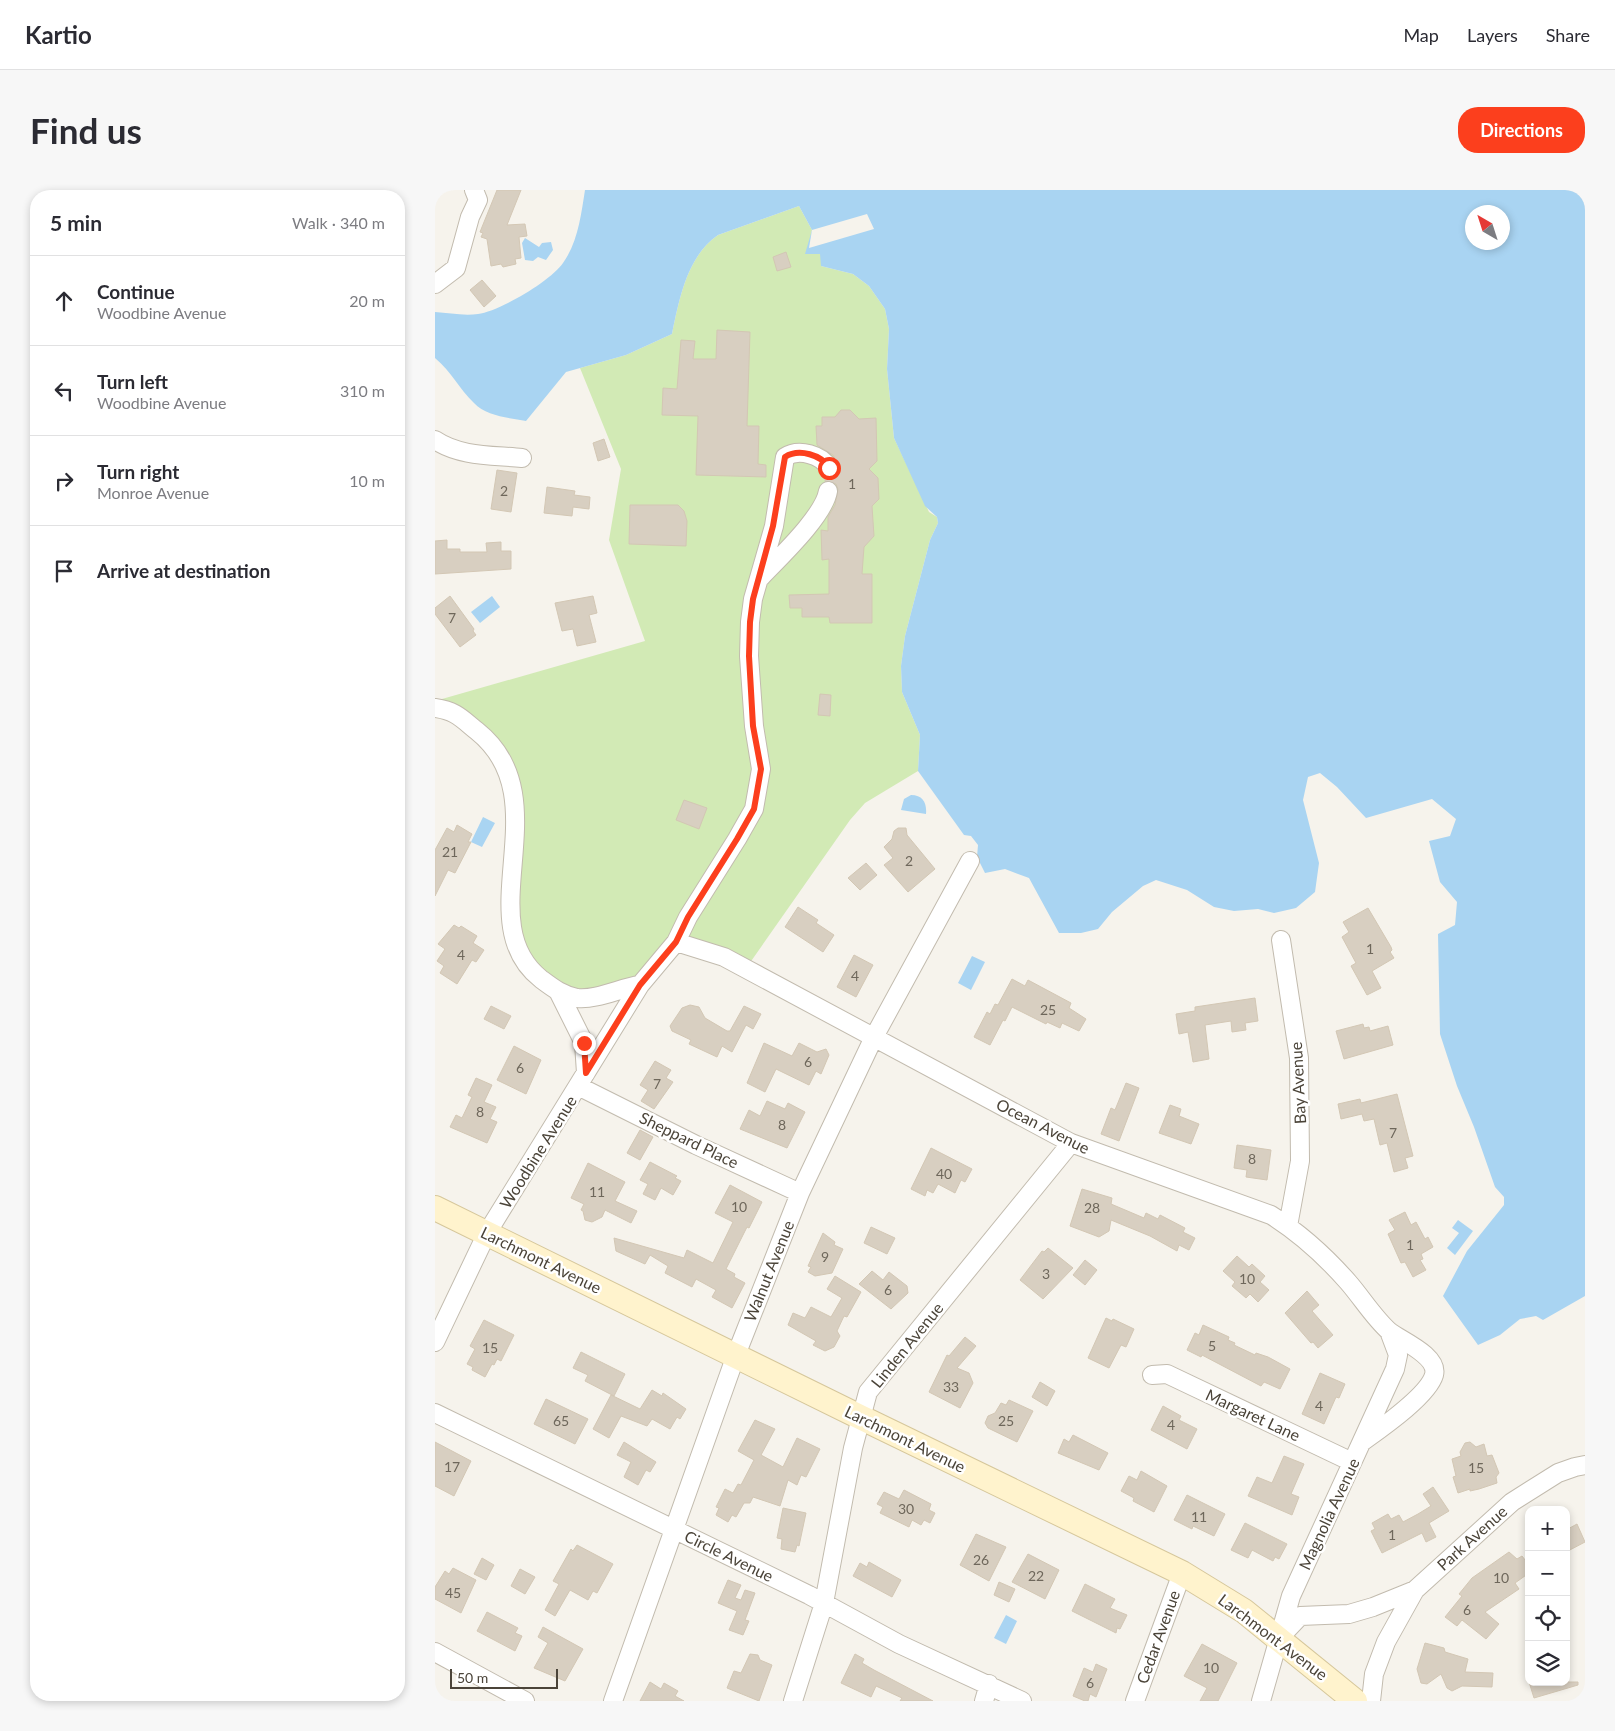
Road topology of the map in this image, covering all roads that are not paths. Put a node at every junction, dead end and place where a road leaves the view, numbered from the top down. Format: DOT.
graph roads {
  1 [pos="474,190"];
  2 [pos="435,284"];
  3 [pos="435,440"];
  4 [pos="522,458"];
  5 [pos="829,468"];
  6 [pos="829,491"];
  7 [pos="757,582"];
  8 [pos="435,708"];
  9 [pos="969,860"];
  10 [pos="1281,940"];
  11 [pos="676,942"];
  12 [pos="640,985"];
  13 [pos="559,993"];
  14 [pos="874,1037"];
  15 [pos="582,1079"];
  16 [pos="1071,1144"];
  17 [pos="800,1193"];
  18 [pos="435,1208"];
  19 [pos="1288,1226"];
  20 [pos="487,1234"];
  21 [pos="1389,1331"];
  22 [pos="435,1342"];
  23 [pos="736,1355"];
  24 [pos="1152,1375"];
  25 [pos="435,1413"];
  26 [pos="860,1418"];
  27 [pos="1362,1442"];
  28 [pos="1352,1462"];
  29 [pos="1585,1466"];
  30 [pos="673,1528"];
  31 [pos="1182,1573"];
  32 [pos="1415,1590"];
  33 [pos="824,1603"];
  34 [pos="1279,1639"];
  35 [pos="435,1652"];
  36 [pos="986,1693"];
  37 [pos="525,1701"];
  38 [pos="613,1701"];
  39 [pos="793,1701"];
  40 [pos="1022,1701"];
  41 [pos="1135,1701"];
  42 [pos="1261,1701"];
  43 [pos="1355,1701"];
  44 [pos="1371,1701"];
  1 -- 2 [label="street"];
  3 -- 4 [label="street"];
  5 -- 7 [label="street, Woodbine Avenue"];
  6 -- 7 [label="street"];
  7 -- 11 [label="street, Woodbine Avenue"];
  8 -- 13 [label="street"];
  9 -- 14 [label="street, Walnut Avenue"];
  10 -- 19 [label="street, Bay Avenue"];
  11 -- 12 [label="street, Woodbine Avenue"];
  11 -- 14 [label="street, Ocean Avenue"];
  12 -- 13 [label="street"];
  12 -- 15 [label="street, Woodbine Avenue"];
  13 -- 15 [label="street"];
  14 -- 16 [label="street, Ocean Avenue"];
  14 -- 17 [label="street, Walnut Avenue"];
  15 -- 17 [label="street, Sheppard Place"];
  15 -- 20 [label="street, Woodbine Avenue"];
  16 -- 19 [label="street, Ocean Avenue"];
  16 -- 26 [label="street, Linden Avenue"];
  17 -- 23 [label="street, Walnut Avenue"];
  18 -- 20 [label="street, Larchmont Avenue"];
  19 -- 21 [label="street, Ocean Avenue"];
  20 -- 22 [label="street, Woodbine Avenue"];
  20 -- 23 [label="street, Larchmont Avenue"];
  21 -- 27 [label="street, Magnolia Avenue"];
  21 -- 27 [label="street"];
  23 -- 26 [label="street, Larchmont Avenue"];
  23 -- 30 [label="street, Walnut Avenue"];
  24 -- 28 [label="street, Margaret Lane"];
  25 -- 30 [label="street, Circle Avenue"];
  26 -- 31 [label="street, Larchmont Avenue"];
  26 -- 33 [label="street, Linden Avenue"];
  27 -- 28 [label="street, Magnolia Avenue"];
  28 -- 34 [label="street, Magnolia Avenue"];
  29 -- 32 [label="street, Park Avenue"];
  30 -- 33 [label="street, Circle Avenue"];
  30 -- 38 [label="street, Walnut Avenue"];
  31 -- 34 [label="street, Larchmont Avenue"];
  31 -- 41 [label="street, Cedar Avenue"];
  32 -- 34 [label="street, Park Avenue"];
  32 -- 44 [label="street, Park Avenue"];
  33 -- 36 [label="street, Circle Avenue"];
  33 -- 39 [label="street, Linden Avenue"];
  34 -- 42 [label="street, Magnolia Avenue"];
  34 -- 43 [label="street, Larchmont Avenue"];
  35 -- 37 [label="street"];
  36 -- 40 [label="street, Circle Avenue"];
}
